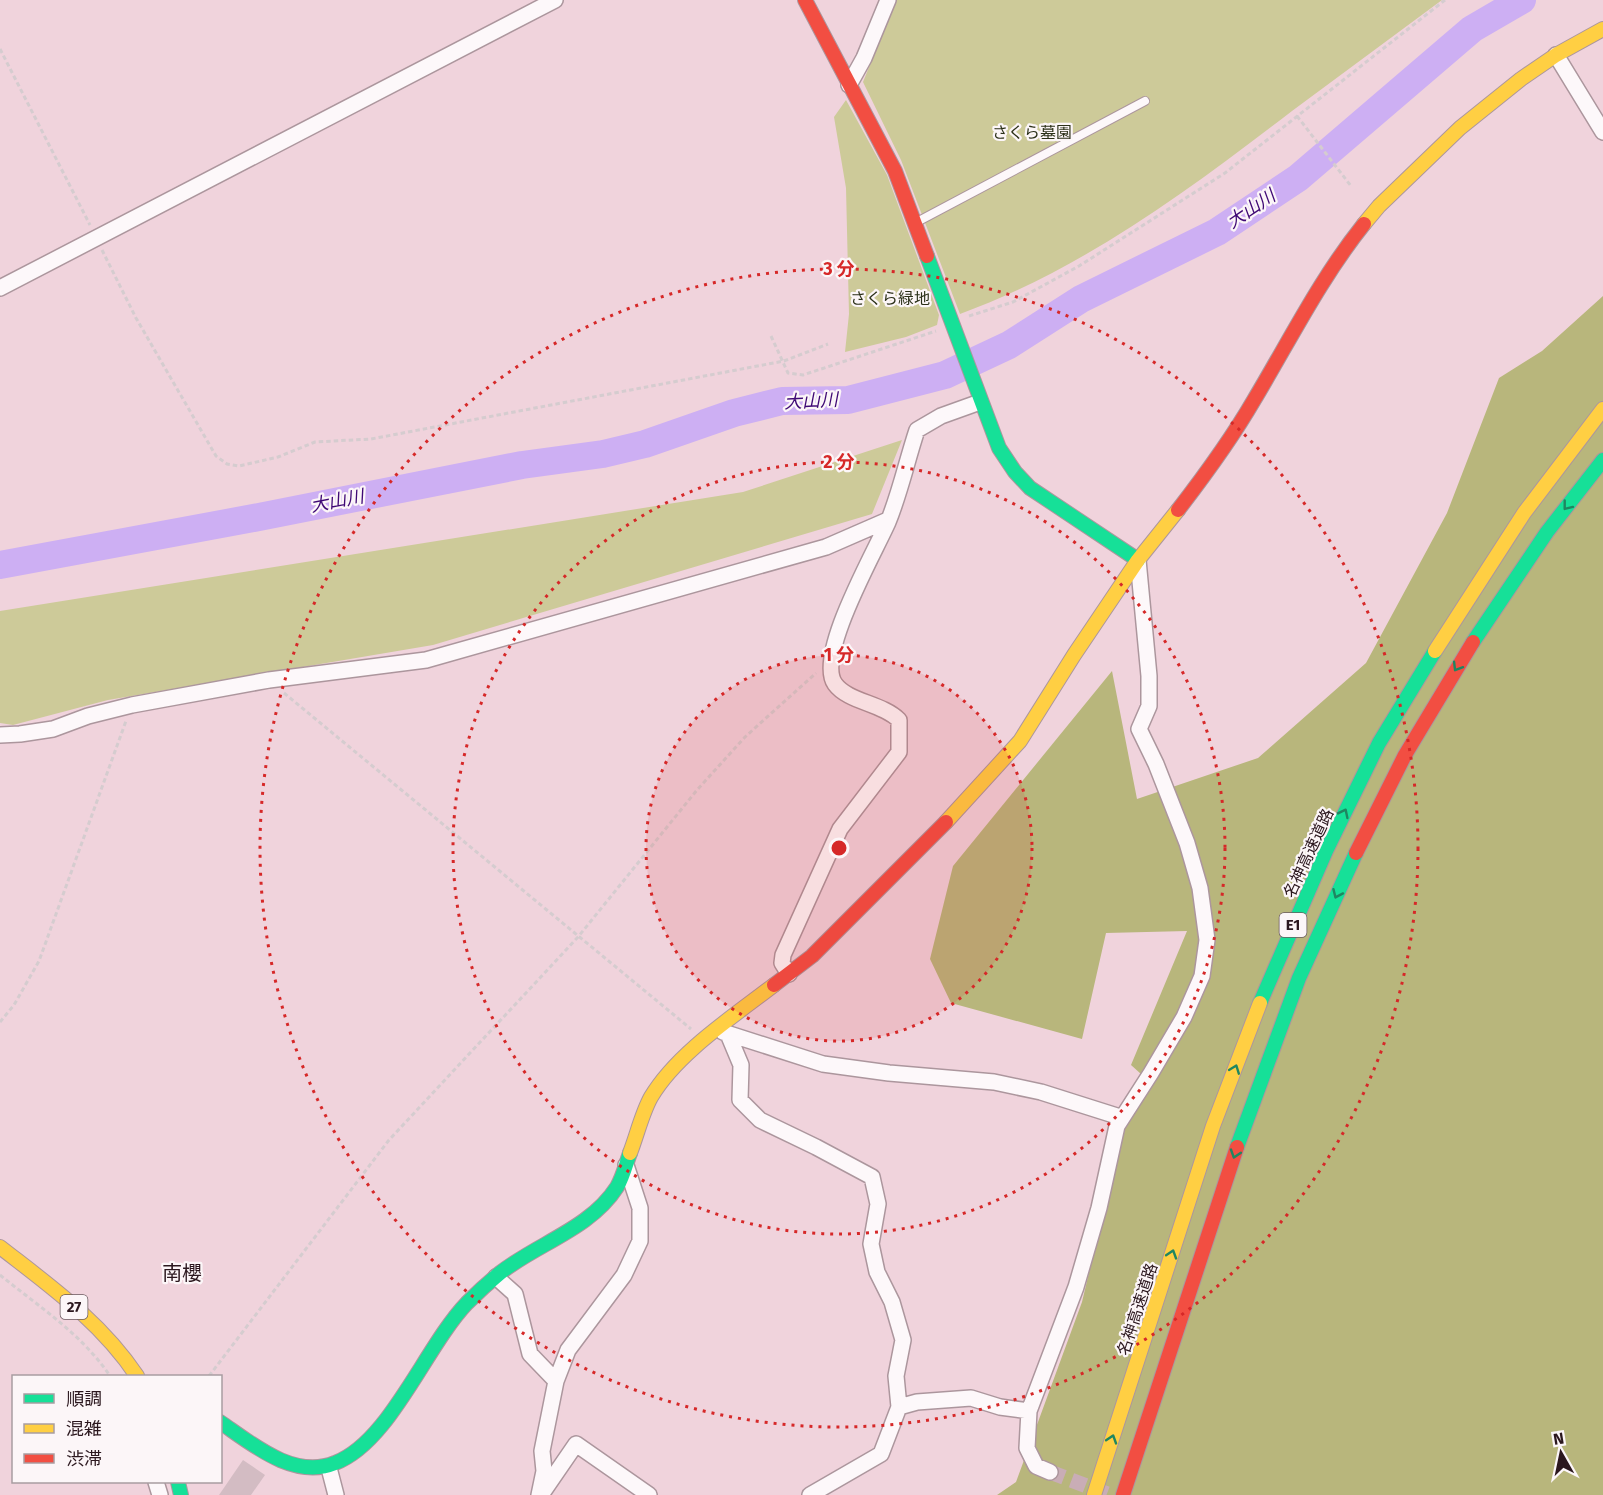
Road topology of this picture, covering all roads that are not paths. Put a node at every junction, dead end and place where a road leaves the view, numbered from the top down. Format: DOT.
graph roads {
  1 [pos="555,0"];
  2 [pos="805,0"];
  3 [pos="888,0"];
  4 [pos="1603,28"];
  5 [pos="1556,55"];
  6 [pos="849,85"];
  7 [pos="1145,101"];
  8 [pos="1603,132"];
  9 [pos="914,223"];
  10 [pos="0,288"];
  11 [pos="979,400"];
  12 [pos="1603,409"];
  13 [pos="1603,460"];
  14 [pos="888,520"];
  15 [pos="1138,560"];
  16 [pos="0,735"];
  17 [pos="789,974"];
  18 [pos="716,1034"];
  19 [pos="1120,1117"];
  20 [pos="626,1165"];
  21 [pos="0,1247"];
  22 [pos="496,1276"];
  23 [pos="127,1359"];
  24 [pos="136,1375"];
  25 [pos="144,1375"];
  26 [pos="556,1381"];
  27 [pos="899,1407"];
  28 [pos="1029,1411"];
  29 [pos="222,1423"];
  30 [pos="329,1468"];
  31 [pos="1050,1472"];
  32 [pos="336,1495"];
  33 [pos="540,1495"];
  34 [pos="649,1495"];
  35 [pos="810,1495"];
  36 [pos="1094,1495"];
  37 [pos="1123,1495"];
  1 -- 10 [label="street"];
  2 -- 6 [label="main road"];
  3 -- 6 [label="street"];
  4 -- 5 [label="main road"];
  5 -- 8 [label="street"];
  5 -- 15 [label="main road"];
  6 -- 9 [label="main road"];
  7 -- 9 [label="lane"];
  9 -- 11 [label="main road"];
  11 -- 14 [label="street"];
  11 -- 15 [label="main road"];
  36 -- 12 [label="main road, 名神高速道路 / E1, one-way"];
  13 -- 37 [label="main road, E1, one-way"];
  14 -- 16 [label="street"];
  14 -- 17 [label="street"];
  15 -- 17 [label="main road"];
  15 -- 19 [label="street"];
  17 -- 18 [label="main road"];
  18 -- 19 [label="street"];
  18 -- 20 [label="main road"];
  18 -- 27 [label="street"];
  19 -- 28 [label="street"];
  20 -- 22 [label="main road"];
  20 -- 26 [label="street"];
  21 -- 23 [label="main road, 27"];
  22 -- 26 [label="street"];
  22 -- 30 [label="main road"];
  23 -- 24 [label="main road, 27"];
  23 -- 25 [label="main road"];
  26 -- 33 [label="street"];
  27 -- 28 [label="street"];
  27 -- 35 [label="street"];
  28 -- 31 [label="street"];
  29 -- 30 [label="main road"];
  30 -- 32 [label="street"];
  33 -- 34 [label="street"];
}
